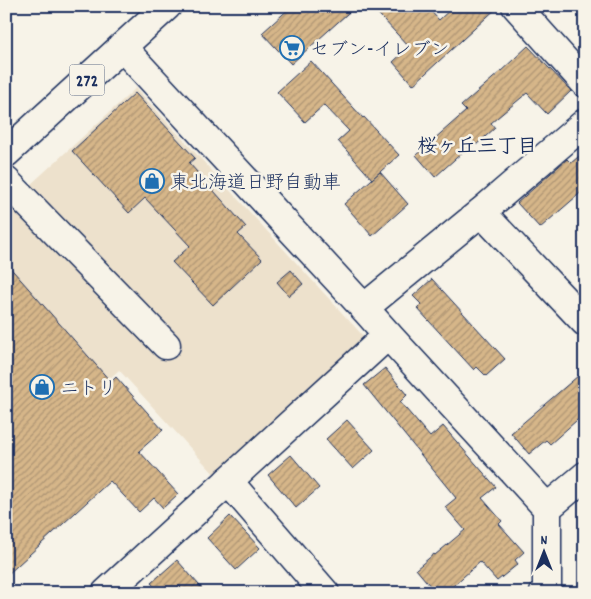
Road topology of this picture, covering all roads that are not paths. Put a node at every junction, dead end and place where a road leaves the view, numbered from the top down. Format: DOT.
graph roads {
  1 [pos="167,6"];
  2 [pos="524,9"];
  3 [pos="122,47"];
  4 [pos="585,83"];
  5 [pos="585,123"];
  6 [pos="6,154"];
  7 [pos="6,181"];
  8 [pos="481,212"];
  9 [pos="364,308"];
  10 [pos="585,322"];
  11 [pos="388,335"];
  12 [pos="166,345"];
  13 [pos="585,476"];
  14 [pos="228,481"];
  15 [pos="546,508"];
  16 [pos="110,591"];
  17 [pos="325,593"];
  18 [pos="544,593"];
  1 -- 3 [label="main road, 272"];
  2 -- 4 [label="main road"];
  3 -- 6 [label="main road, 272"];
  3 -- 9 [label="main road"];
  5 -- 8 [label="main road"];
  7 -- 12 [label="main road"];
  8 -- 9 [label="main road"];
  8 -- 10 [label="main road"];
  9 -- 11 [label="main road"];
  11 -- 14 [label="main road"];
  11 -- 15 [label="main road"];
  13 -- 15 [label="main road"];
  14 -- 16 [label="main road"];
  14 -- 17 [label="main road"];
  15 -- 18 [label="main road"];
}
